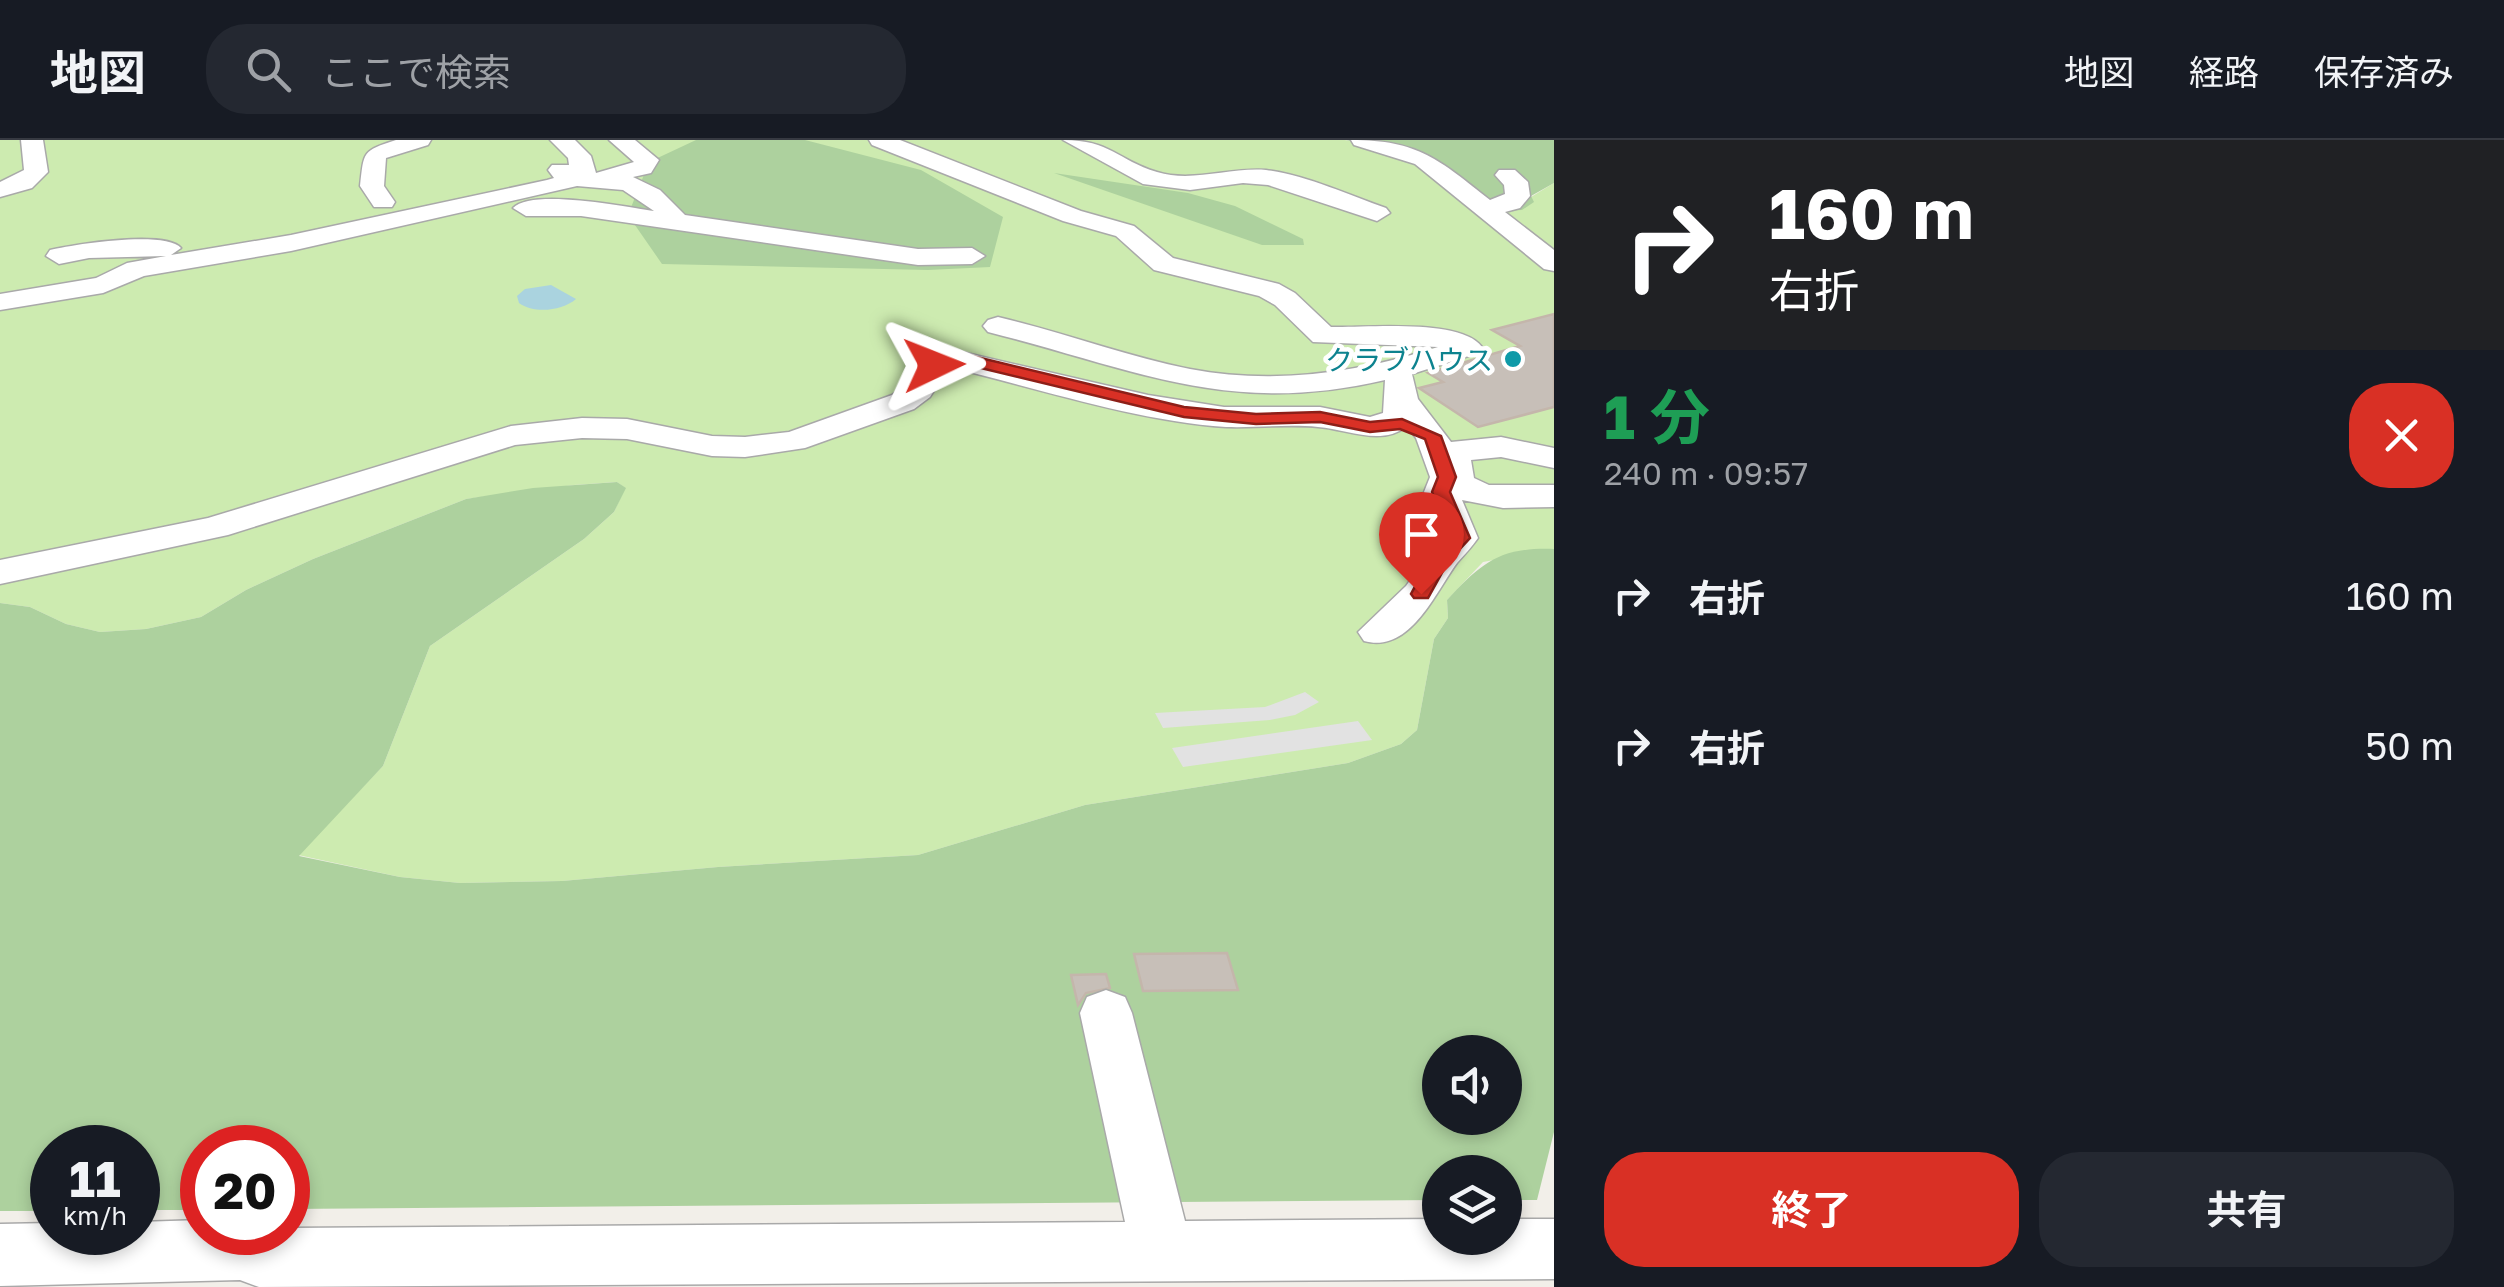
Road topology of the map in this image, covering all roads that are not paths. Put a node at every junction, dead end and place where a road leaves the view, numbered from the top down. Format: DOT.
graph roads {
  1 [pos="32,140"];
  2 [pos="420,140"];
  3 [pos="559,140"];
  4 [pos="620,140"];
  5 [pos="880,140"];
  6 [pos="1074,140"];
  7 [pos="1362,140"];
  8 [pos="1507,175"];
  9 [pos="586,178"];
  10 [pos="0,190"];
  11 [pos="684,190"];
  12 [pos="654,197"];
  13 [pos="383,202"];
  14 [pos="1347,205"];
  15 [pos="1487,208"];
  16 [pos="452,209"];
  17 [pos="1377,214"];
  18 [pos="1540,217"];
  19 [pos="678,222"];
  20 [pos="1322,222"];
  21 [pos="1554,241"];
  22 [pos="121,248"];
  23 [pos="227,252"];
  24 [pos="59,256"];
  25 [pos="972,256"];
  26 [pos="1554,263"];
  27 [pos="50,294"];
  28 [pos="0,302"];
  29 [pos="998,326"];
  30 [pos="1398,397"];
  31 [pos="1554,458"];
  32 [pos="1554,496"];
  33 [pos="0,572"];
  34 [pos="1378,632"];
  35 [pos="1106,1013"];
  36 [pos="1554,1249"];
  37 [pos="0,1255"];
  38 [pos="1154,1264"];
  39 [pos="264,1273"];
  1 -- 10 [label="street"];
  2 -- 13 [label="street"];
  3 -- 9 [label="street"];
  4 -- 9 [label="street"];
  5 -- 30 [label="street"];
  6 -- 14 [label="street"];
  7 -- 15 [label="street"];
  8 -- 15 [label="street"];
  9 -- 12 [label="street"];
  9 -- 16 [label="street"];
  11 -- 12 [label="street"];
  12 -- 19 [label="street"];
  14 -- 17 [label="street"];
  14 -- 20 [label="street"];
  15 -- 26 [label="street"];
  16 -- 19 [label="street"];
  16 -- 23 [label="street"];
  18 -- 21 [label="street"];
  19 -- 25 [label="street"];
  22 -- 23 [label="street"];
  22 -- 24 [label="street"];
  22 -- 27 [label="street"];
  23 -- 27 [label="street"];
  27 -- 28 [label="street"];
  29 -- 30 [label="street"];
  30 -- 33 [label="street"];
  30 -- 34 [label="street"];
  31 -- 32 [label="street"];
  35 -- 38 [label="street"];
  36 -- 38 [label="street"];
  37 -- 39 [label="street"];
  38 -- 39 [label="street"];
}
